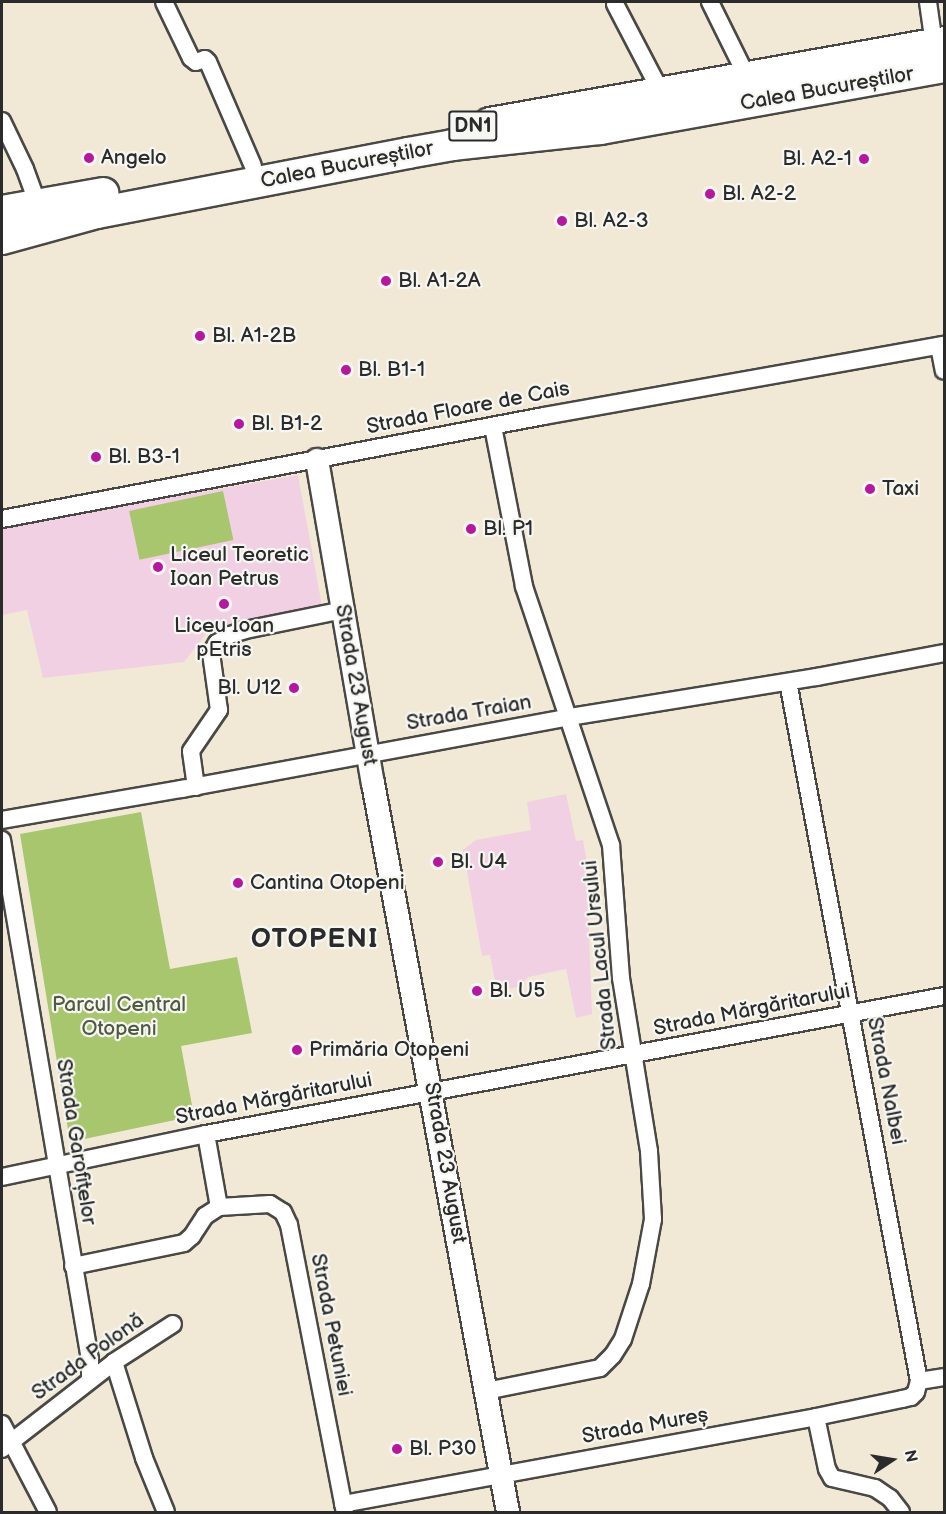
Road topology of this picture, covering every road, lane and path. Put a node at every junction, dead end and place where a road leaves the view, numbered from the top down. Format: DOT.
graph roads {
  1 [pos="164,2"];
  2 [pos="710,2"];
  3 [pos="928,2"];
  4 [pos="615,4"];
  5 [pos="941,51"];
  6 [pos="747,77"];
  7 [pos="661,92"];
  8 [pos="2,121"];
  9 [pos="253,166"];
  10 [pos="38,204"];
  11 [pos="2,211"];
  12 [pos="2,239"];
  13 [pos="942,345"];
  14 [pos="945,371"];
  15 [pos="493,426"];
  16 [pos="317,460"];
  17 [pos="2,519"];
  18 [pos="343,610"];
  19 [pos="945,653"];
  20 [pos="788,682"];
  21 [pos="569,717"];
  22 [pos="368,753"];
  23 [pos="196,787"];
  24 [pos="2,820"];
  25 [pos="2,840"];
  26 [pos="945,996"];
  27 [pos="851,1013"];
  28 [pos="633,1056"];
  29 [pos="432,1092"];
  30 [pos="206,1134"];
  31 [pos="56,1165"];
  32 [pos="2,1177"];
  33 [pos="219,1207"];
  34 [pos="73,1266"];
  35 [pos="173,1323"];
  36 [pos="114,1362"];
  37 [pos="945,1377"];
  38 [pos="90,1380"];
  39 [pos="920,1382"];
  40 [pos="486,1391"];
  41 [pos="816,1417"];
  42 [pos="2,1424"];
  43 [pos="6,1446"];
  44 [pos="501,1475"];
  45 [pos="344,1508"];
  46 [pos="48,1512"];
  47 [pos="166,1512"];
  48 [pos="508,1512"];
  49 [pos="901,1512"];
  1 -- 9 [label="street"];
  2 -- 6 [label="street"];
  3 -- 5 [label="street"];
  4 -- 7 [label="street"];
  5 -- 6 [label="highway, Calea Bucureștilor / DN1"];
  5 -- 12 [label="highway, Calea Bucureștilor / DN1"];
  6 -- 7 [label="highway, Calea Bucureștilor / DN1"];
  7 -- 9 [label="highway, Calea Bucureștilor / DN1"];
  8 -- 10 [label="street"];
  9 -- 10 [label="highway, Calea Bucureștilor / DN1"];
  10 -- 11 [label="highway, Calea Bucureștilor / DN1"];
  13 -- 14 [label="street"];
  13 -- 15 [label="street, Strada Floare de Cais"];
  15 -- 16 [label="street, Strada Floare de Cais"];
  15 -- 21 [label="street, Strada Lacul Ursului"];
  16 -- 17 [label="street, Strada Floare de Cais"];
  16 -- 18 [label="main road, Strada 23 August"];
  18 -- 22 [label="main road, Strada 23 August"];
  18 -- 23 [label="street"];
  19 -- 20 [label="street, Strada Traian"];
  20 -- 21 [label="street, Strada Traian"];
  20 -- 27 [label="street, Strada Nalbei"];
  21 -- 22 [label="street, Strada Traian"];
  21 -- 28 [label="street, Strada Lacul Ursului"];
  22 -- 23 [label="street, Strada Traian"];
  22 -- 29 [label="main road, Strada 23 August"];
  23 -- 24 [label="street, Strada Traian"];
  25 -- 31 [label="street, Strada Garofițelor"];
  26 -- 27 [label="street, Strada Mărgăritarului"];
  27 -- 28 [label="street, Strada Mărgăritarului"];
  27 -- 39 [label="street, Strada Nalbei"];
  28 -- 29 [label="street, Strada Mărgăritarului"];
  28 -- 40 [label="street, Strada Lacul Ursului"];
  29 -- 30 [label="street, Strada Mărgăritarului"];
  29 -- 40 [label="main road, Strada 23 August"];
  30 -- 31 [label="street, Strada Mărgăritarului"];
  30 -- 33 [label="street"];
  31 -- 32 [label="street, Strada Mărgăritarului"];
  31 -- 34 [label="street, Strada Garofițelor"];
  33 -- 34 [label="street"];
  33 -- 45 [label="street, Strada Petuniei"];
  34 -- 38 [label="street, Strada Garofițelor"];
  35 -- 36 [label="street, Strada Polonă"];
  36 -- 38 [label="street, Strada Polonă"];
  36 -- 47 [label="street"];
  37 -- 39 [label="street, Strada Mureș"];
  38 -- 43 [label="street, Strada Polonă"];
  39 -- 41 [label="street, Strada Mureș"];
  40 -- 44 [label="main road, Strada 23 August"];
  41 -- 44 [label="street, Strada Mureș"];
  41 -- 49 [label="street"];
  42 -- 43 [label="street"];
  43 -- 46 [label="street"];
  44 -- 45 [label="street, Strada Mureș"];
  44 -- 48 [label="main road, Strada 23 August"];
}
